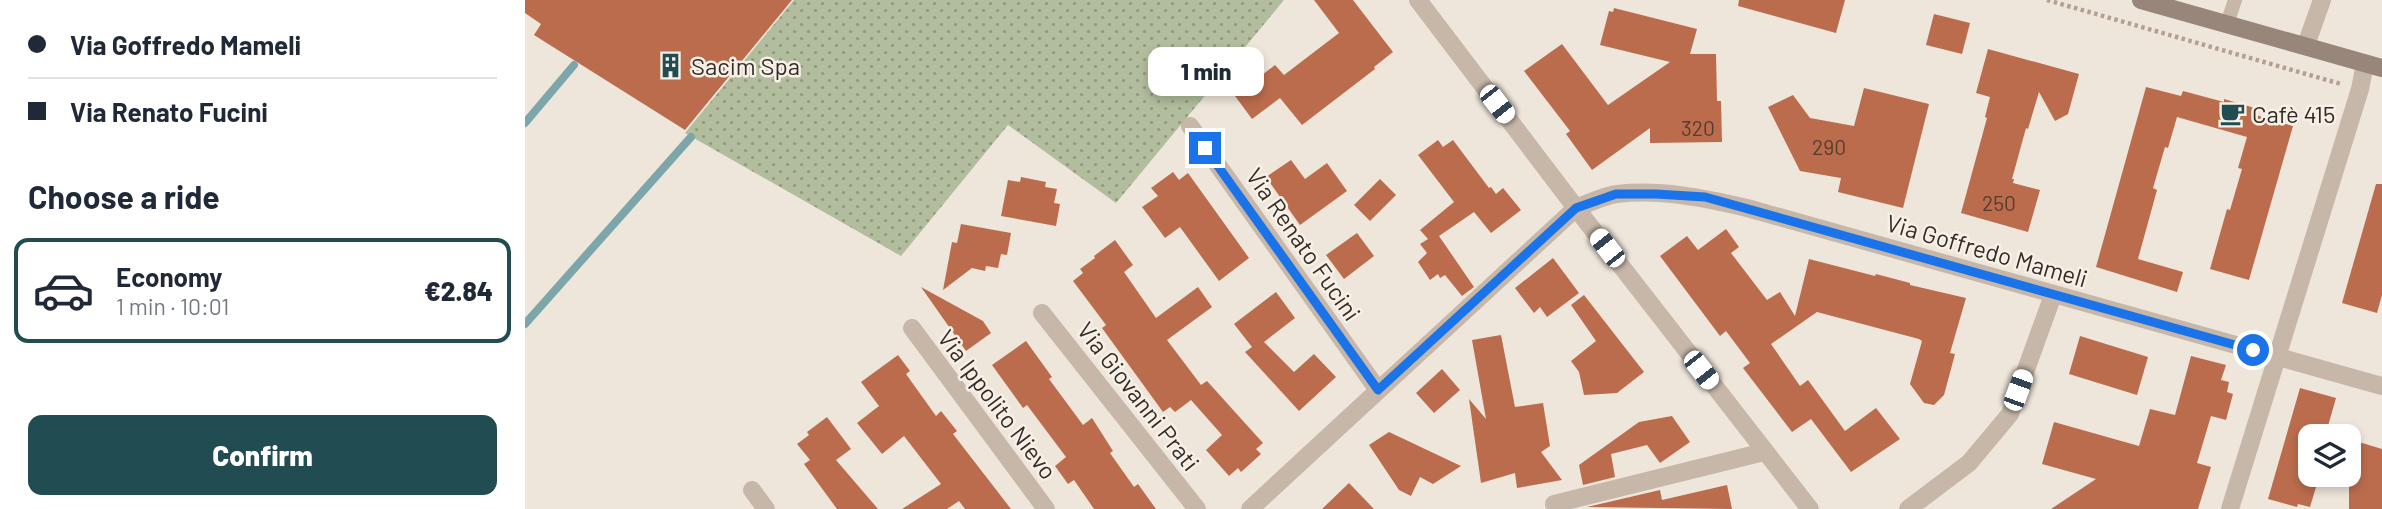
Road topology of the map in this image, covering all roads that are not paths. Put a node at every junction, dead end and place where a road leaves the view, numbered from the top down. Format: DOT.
graph roads {
  1 [pos="1418,0"];
  2 [pos="2141,0"];
  3 [pos="2235,0"];
  4 [pos="2322,0"];
  5 [pos="2227,24"];
  6 [pos="2307,45"];
  7 [pos="2374,66"];
  8 [pos="1190,126"];
  9 [pos="1576,208"];
  10 [pos="2053,295"];
  11 [pos="1042,313"];
  12 [pos="912,328"];
  13 [pos="2278,356"];
  14 [pos="2382,386"];
  15 [pos="1378,390"];
  16 [pos="1764,452"];
  17 [pos="752,491"];
  18 [pos="1554,504"];
  19 [pos="766,509"];
  20 [pos="1045,509"];
  21 [pos="1197,509"];
  22 [pos="1250,509"];
  23 [pos="1810,509"];
  24 [pos="1908,509"];
  25 [pos="2230,509"];
  1 -- 9 [label="street"];
  2 -- 5 [label="main road"];
  3 -- 5 [label="lane"];
  4 -- 6 [label="street"];
  5 -- 6 [label="main road"];
  6 -- 7 [label="main road"];
  7 -- 13 [label="street"];
  8 -- 15 [label="street, Via Renato Fucini"];
  9 -- 10 [label="street, Via Goffredo Mameli"];
  9 -- 15 [label="street"];
  9 -- 16 [label="street"];
  10 -- 13 [label="street, Via Goffredo Mameli"];
  10 -- 24 [label="street"];
  11 -- 21 [label="street, Via Giovanni Prati"];
  12 -- 20 [label="street, Via Ippolito Nievo"];
  13 -- 14 [label="street, Via Goffredo Mameli"];
  13 -- 25 [label="street"];
  15 -- 22 [label="street"];
  16 -- 18 [label="street"];
  16 -- 23 [label="street"];
  17 -- 19 [label="street"];
}
